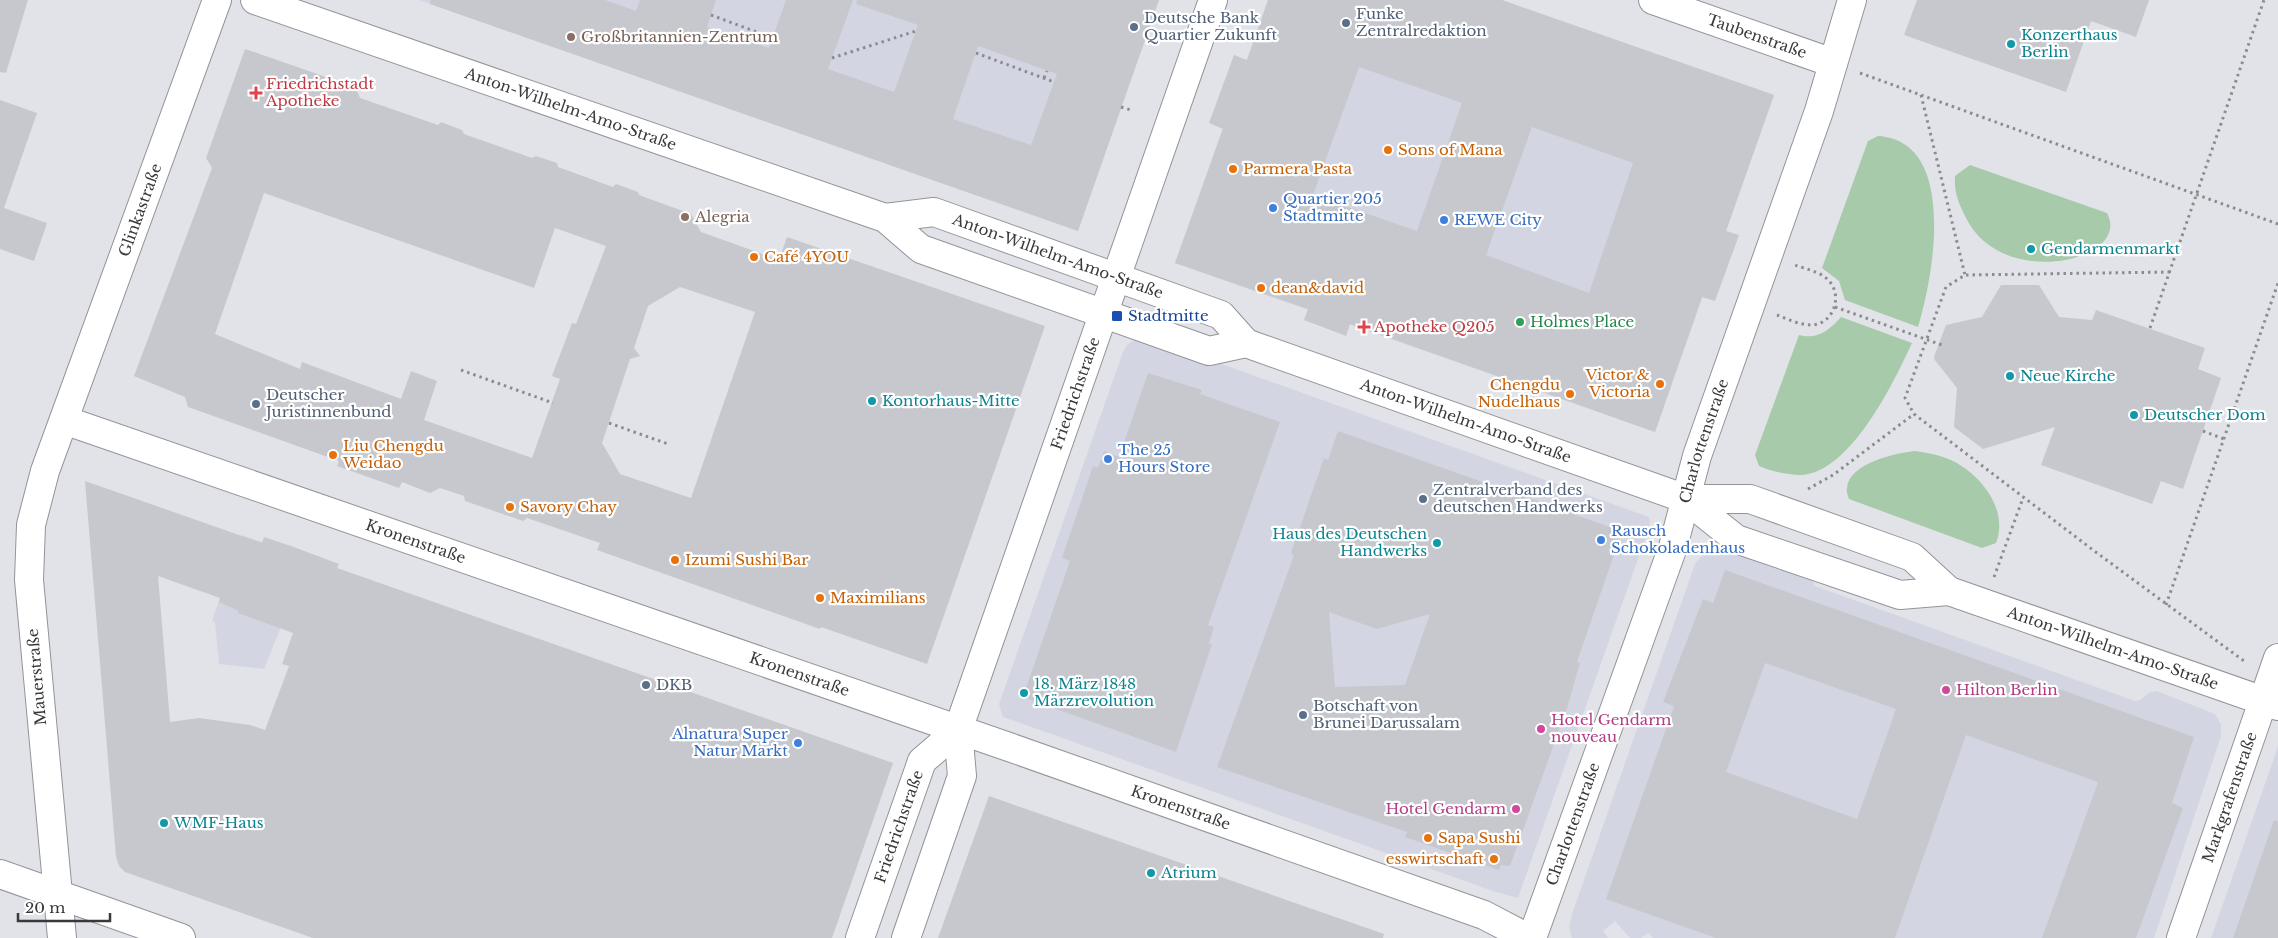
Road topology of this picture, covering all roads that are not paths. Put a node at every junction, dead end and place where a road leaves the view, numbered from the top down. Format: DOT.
graph roads {
  1 [pos="217,0"];
  2 [pos="255,0"];
  3 [pos="1213,0"];
  4 [pos="1653,0"];
  5 [pos="1852,0"];
  6 [pos="1833,63"];
  7 [pos="885,218"];
  8 [pos="1116,277"];
  9 [pos="1104,313"];
  10 [pos="1246,343"];
  11 [pos="64,420"];
  12 [pos="1686,499"];
  13 [pos="1949,591"];
  14 [pos="2278,658"];
  15 [pos="2270,704"];
  16 [pos="958,730"];
  17 [pos="0,874"];
  18 [pos="57,895"];
  19 [pos="62,938"];
  20 [pos="181,938"];
  21 [pos="860,938"];
  22 [pos="906,938"];
  23 [pos="1530,938"];
  24 [pos="2181,938"];
  1 -- 11 [label="street, Glinkastraße"];
  2 -- 7 [label="street, Anton-Wilhelm-Amo-Straße"];
  3 -- 8 [label="street, Friedrichstraße"];
  4 -- 6 [label="street, Taubenstraße"];
  5 -- 6 [label="street, Charlottenstraße"];
  6 -- 12 [label="street, Charlottenstraße"];
  7 -- 8 [label="street, Anton-Wilhelm-Amo-Straße"];
  7 -- 9 [label="street, Anton-Wilhelm-Amo-Straße"];
  8 -- 9 [label="street, Friedrichstraße"];
  8 -- 10 [label="street, Anton-Wilhelm-Amo-Straße"];
  9 -- 10 [label="street, Anton-Wilhelm-Amo-Straße"];
  9 -- 16 [label="street, Friedrichstraße"];
  10 -- 12 [label="street, Anton-Wilhelm-Amo-Straße"];
  11 -- 16 [label="street, Kronenstraße"];
  11 -- 18 [label="street, Mauerstraße"];
  12 -- 13 [label="street, Anton-Wilhelm-Amo-Straße"];
  12 -- 13 [label="street, Anton-Wilhelm-Amo-Straße"];
  12 -- 23 [label="street, Charlottenstraße"];
  13 -- 15 [label="street, Anton-Wilhelm-Amo-Straße"];
  14 -- 15 [label="street, Markgrafenstraße"];
  15 -- 24 [label="street, Markgrafenstraße"];
  16 -- 21 [label="street, Friedrichstraße"];
  16 -- 22 [label="street, Friedrichstraße"];
  16 -- 23 [label="street, Kronenstraße"];
  17 -- 18 [label="street"];
  18 -- 19 [label="street, Mauerstraße"];
  18 -- 20 [label="street"];
}
